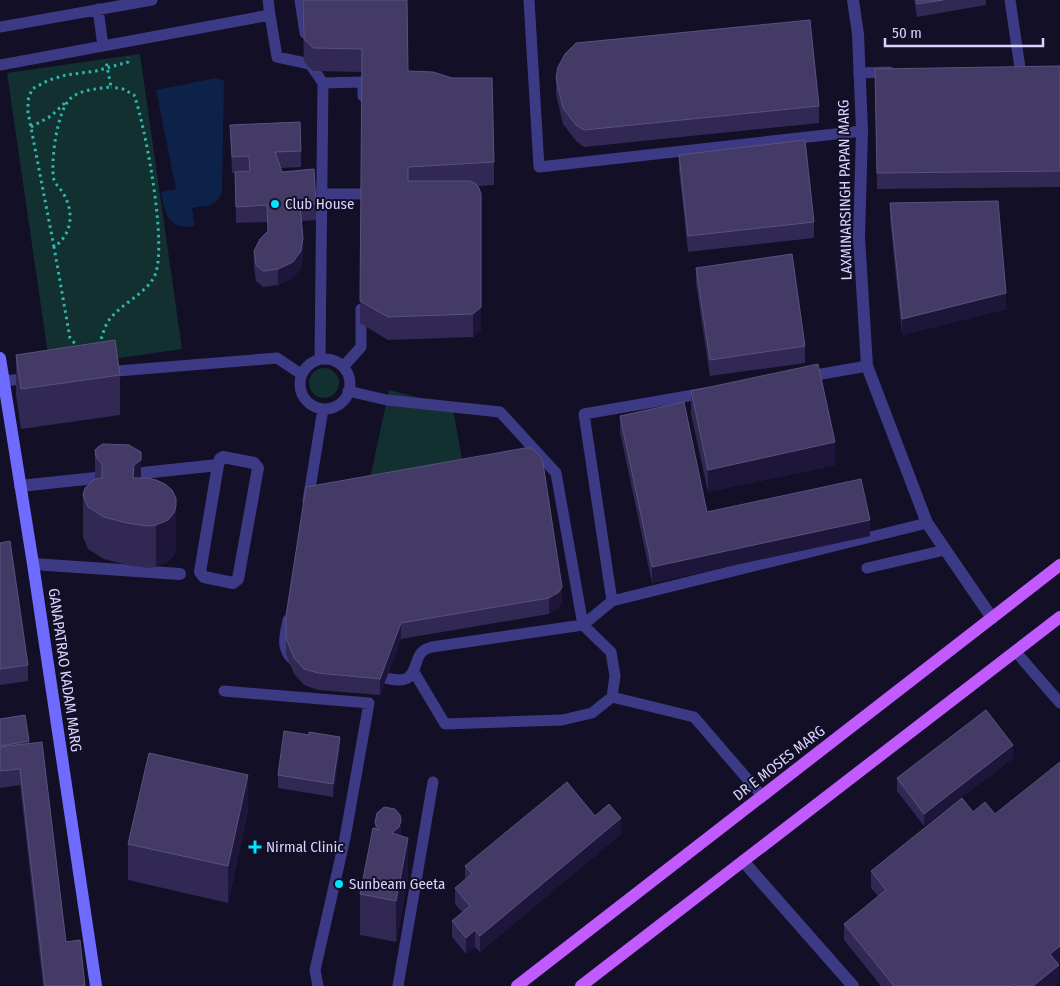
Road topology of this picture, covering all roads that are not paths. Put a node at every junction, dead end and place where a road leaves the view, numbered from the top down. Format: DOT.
graph roads {
  1 [pos="152,0"];
  2 [pos="268,0"];
  3 [pos="300,0"];
  4 [pos="528,0"];
  5 [pos="854,0"];
  6 [pos="1010,0"];
  7 [pos="98,10"];
  8 [pos="270,15"];
  9 [pos="0,27"];
  10 [pos="103,46"];
  11 [pos="310,64"];
  12 [pos="0,65"];
  13 [pos="1020,68"];
  14 [pos="896,72"];
  15 [pos="859,73"];
  16 [pos="323,83"];
  17 [pos="363,110"];
  18 [pos="862,131"];
  19 [pos="322,194"];
  20 [pos="362,194"];
  21 [pos="362,299"];
  22 [pos="0,358"];
  23 [pos="320,359"];
  24 [pos="867,366"];
  25 [pos="343,367"];
  26 [pos="94,373"];
  27 [pos="302,374"];
  28 [pos="46,377"];
  29 [pos="797,378"];
  30 [pos="3,381"];
  31 [pos="348,391"];
  32 [pos="720,391"];
  33 [pos="324,409"];
  34 [pos="218,466"];
  35 [pos="20,486"];
  36 [pos="305,516"];
  37 [pos="927,524"];
  38 [pos="945,550"];
  39 [pos="33,564"];
  40 [pos="1060,565"];
  41 [pos="867,568"];
  42 [pos="180,574"];
  43 [pos="612,600"];
  44 [pos="289,613"];
  45 [pos="1060,617"];
  46 [pos="992,618"];
  47 [pos="583,625"];
  48 [pos="1016,652"];
  49 [pos="308,664"];
  50 [pos="414,672"];
  51 [pos="365,674"];
  52 [pos="224,691"];
  53 [pos="612,697"];
  54 [pos="1060,703"];
  55 [pos="433,782"];
  56 [pos="762,796"];
  57 [pos="744,861"];
  58 [pos="96,986"];
  59 [pos="318,986"];
  60 [pos="398,986"];
  61 [pos="517,986"];
  62 [pos="581,986"];
  63 [pos="853,986"];
  1 -- 7 [label="lane"];
  2 -- 8 [label="lane"];
  3 -- 11 [label="lane"];
  4 -- 18 [label="lane"];
  5 -- 15 [label="street, LAXMINARSINGH PAPAN MARG"];
  6 -- 13 [label="lane"];
  7 -- 9 [label="lane"];
  7 -- 10 [label="lane"];
  8 -- 10 [label="lane"];
  8 -- 11 [label="lane"];
  10 -- 12 [label="lane"];
  11 -- 16 [label="lane"];
  14 -- 15 [label="lane"];
  15 -- 18 [label="street, LAXMINARSINGH PAPAN MARG"];
  16 -- 17 [label="lane"];
  16 -- 19 [label="lane"];
  18 -- 24 [label="street, LAXMINARSINGH PAPAN MARG"];
  19 -- 20 [label="lane"];
  19 -- 23 [label="lane"];
  21 -- 25 [label="lane"];
  22 -- 30 [label="main road, GANAPATRAO KADAM MARG"];
  23 -- 25 [label="lane"];
  23 -- 27 [label="lane"];
  24 -- 29 [label="lane"];
  24 -- 37 [label="street, LAXMINARSINGH PAPAN MARG"];
  25 -- 31 [label="lane"];
  26 -- 27 [label="lane"];
  27 -- 33 [label="lane"];
  28 -- 30 [label="lane"];
  30 -- 35 [label="main road, GANAPATRAO KADAM MARG"];
  31 -- 33 [label="lane"];
  31 -- 47 [label="lane"];
  32 -- 43 [label="lane"];
  33 -- 36 [label="lane"];
  34 -- 34 [label="street"];
  34 -- 35 [label="street"];
  35 -- 39 [label="main road, GANAPATRAO KADAM MARG"];
  37 -- 38 [label="street, LAXMINARSINGH PAPAN MARG"];
  37 -- 43 [label="lane"];
  38 -- 41 [label="lane"];
  38 -- 46 [label="street, LAXMINARSINGH PAPAN MARG"];
  39 -- 42 [label="street"];
  39 -- 58 [label="main road, GANAPATRAO KADAM MARG"];
  40 -- 46 [label="main road, DR E MOSES MARG"];
  43 -- 47 [label="lane"];
  44 -- 49 [label="lane"];
  45 -- 48 [label="main road"];
  46 -- 56 [label="main road, DR E MOSES MARG"];
  47 -- 50 [label="lane"];
  47 -- 53 [label="lane"];
  48 -- 54 [label="lane"];
  48 -- 57 [label="main road"];
  50 -- 51 [label="lane"];
  50 -- 53 [label="lane"];
  52 -- 59 [label="lane"];
  53 -- 56 [label="lane"];
  55 -- 60 [label="lane"];
  56 -- 61 [label="main road, DR E MOSES MARG"];
  57 -- 62 [label="main road"];
  57 -- 63 [label="street"];
}
